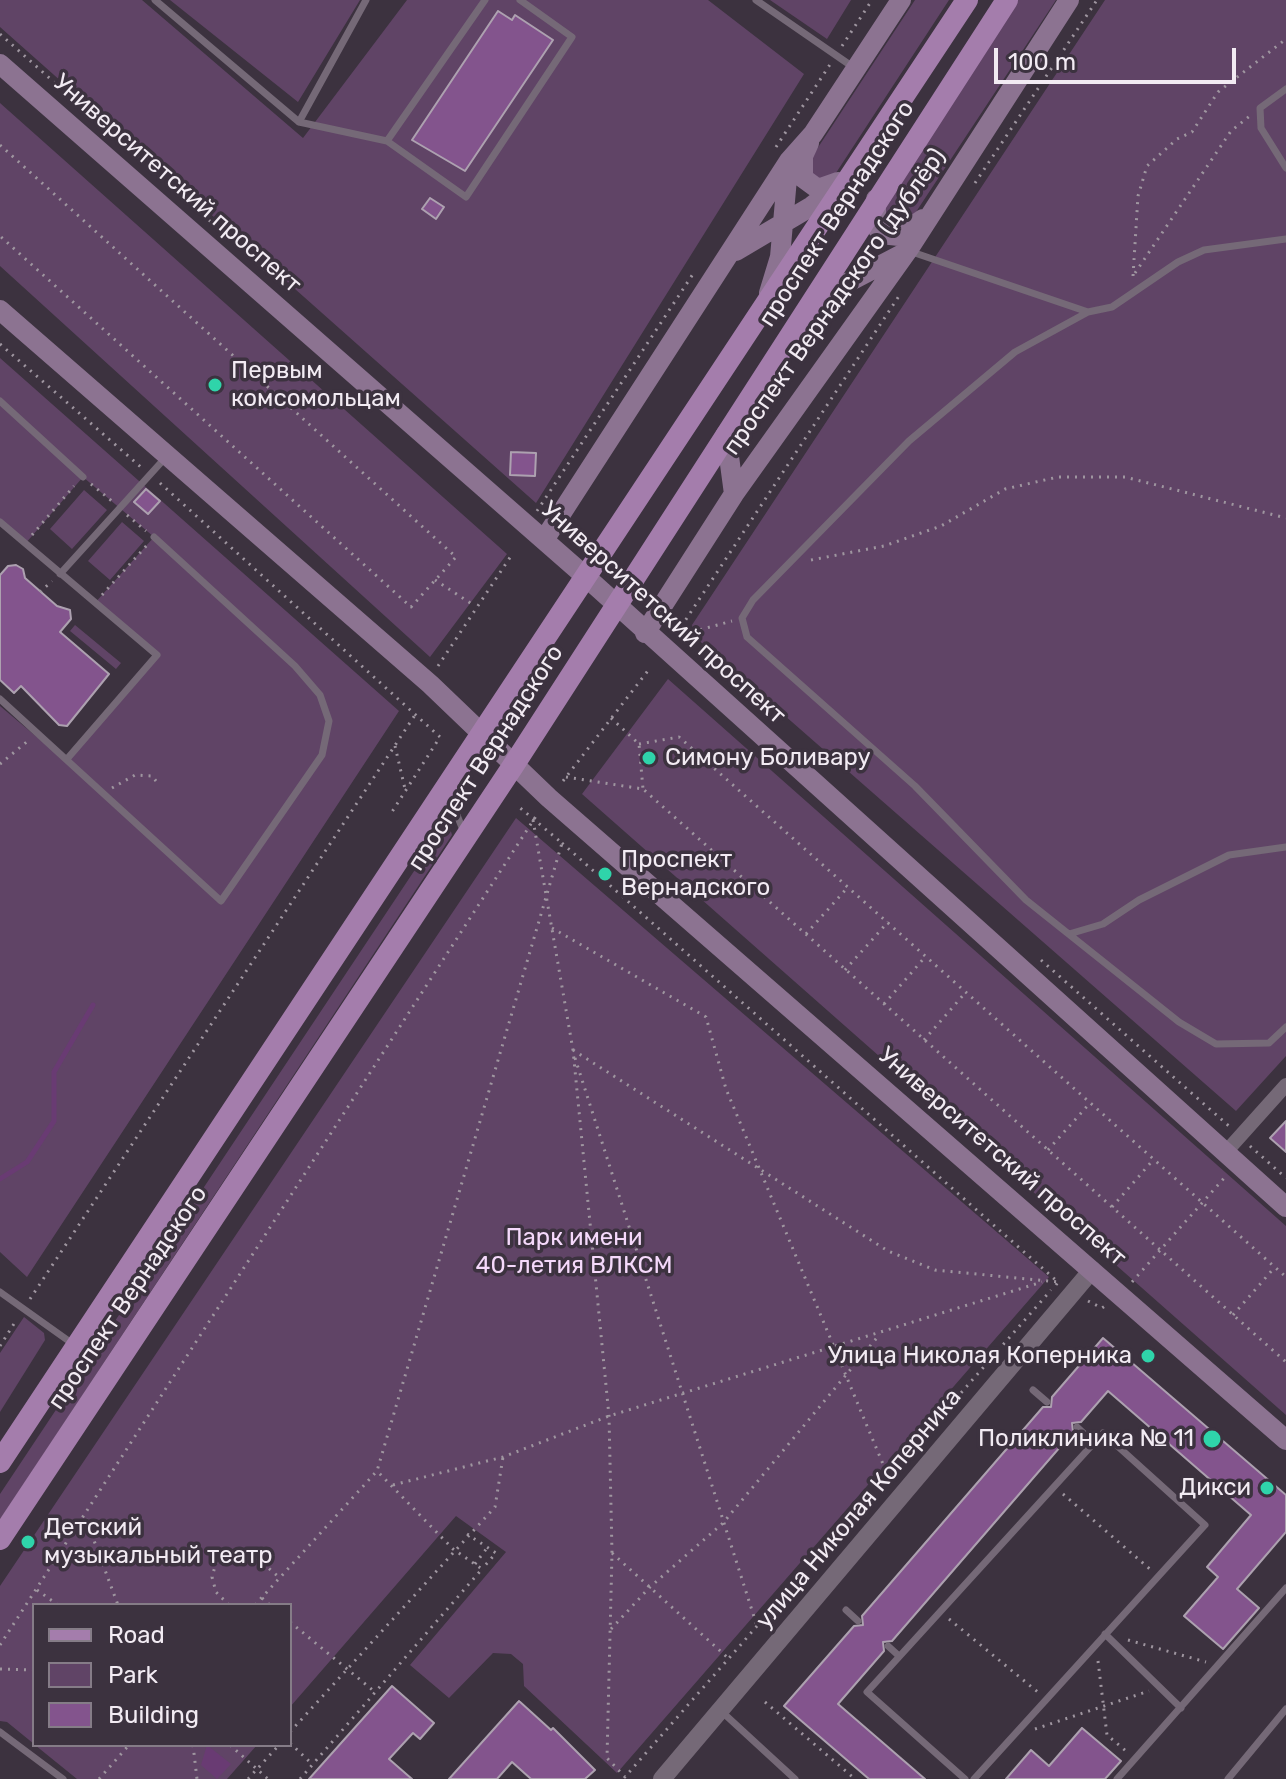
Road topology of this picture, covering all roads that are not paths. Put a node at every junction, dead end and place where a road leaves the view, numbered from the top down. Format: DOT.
graph roads {
  1 [pos="155,0"];
  2 [pos="366,0"];
  3 [pos="485,0"];
  4 [pos="520,0"];
  5 [pos="756,0"];
  6 [pos="901,0"];
  7 [pos="967,0"];
  8 [pos="1007,0"];
  9 [pos="1069,0"];
  10 [pos="0,64"];
  11 [pos="855,69"];
  12 [pos="1286,89"];
  13 [pos="299,122"];
  14 [pos="813,134"];
  15 [pos="387,141"];
  16 [pos="789,161"];
  17 [pos="1286,168"];
  18 [pos="852,175"];
  19 [pos="876,199"];
  20 [pos="929,214"];
  21 [pos="784,221"];
  22 [pos="1286,239"];
  23 [pos="908,250"];
  24 [pos="729,255"];
  25 [pos="0,310"];
  26 [pos="762,312"];
  27 [pos="1088,312"];
  28 [pos="796,327"];
  29 [pos="0,401"];
  30 [pos="726,434"];
  31 [pos="167,456"];
  32 [pos="83,477"];
  33 [pos="734,494"];
  34 [pos="0,522"];
  35 [pos="154,537"];
  36 [pos="544,540"];
  37 [pos="60,574"];
  38 [pos="586,577"];
  39 [pos="616,607"];
  40 [pos="645,633"];
  41 [pos="0,699"];
  42 [pos="481,733"];
  43 [pos="67,759"];
  44 [pos="513,766"];
  45 [pos="423,820"];
  46 [pos="461,844"];
  47 [pos="1286,847"];
  48 [pos="1069,934"];
  49 [pos="1286,1027"];
  50 [pos="1286,1085"];
  51 [pos="1231,1158"];
  52 [pos="1286,1207"];
  53 [pos="1092,1270"];
  54 [pos="0,1292"];
  55 [pos="77,1346"];
  56 [pos="1033,1390"];
  57 [pos="1047,1402"];
  58 [pos="1077,1427"];
  59 [pos="1286,1440"];
  60 [pos="1094,1443"];
  61 [pos="0,1462"];
  62 [pos="0,1539"];
  63 [pos="1286,1588"];
  64 [pos="846,1610"];
  65 [pos="858,1621"];
  66 [pos="1105,1634"];
  67 [pos="888,1646"];
  68 [pos="899,1656"];
  69 [pos="1181,1708"];
  70 [pos="1286,1709"];
  71 [pos="720,1710"];
  72 [pos="0,1732"];
  73 [pos="63,1779"];
  74 [pos="662,1779"];
  75 [pos="795,1779"];
  76 [pos="965,1779"];
  77 [pos="974,1779"];
  78 [pos="1117,1779"];
  79 [pos="1228,1779"];
  1 -- 13 [label="lane"];
  2 -- 13 [label="lane"];
  3 -- 15 [label="lane"];
  4 -- 15 [label="lane"];
  5 -- 11 [label="lane"];
  6 -- 11 [label="main road"];
  7 -- 18 [label="main road, проспект Вернадского"];
  8 -- 19 [label="main road, проспект Вернадского"];
  9 -- 20 [label="main road, проспект Вернадского (дублёр)"];
  10 -- 36 [label="main road, Университетский проспект"];
  11 -- 14 [label="main road"];
  12 -- 17 [label="lane"];
  13 -- 15 [label="lane"];
  14 -- 16 [label="main road"];
  14 -- 18 [label="main road"];
  16 -- 21 [label="main road"];
  16 -- 24 [label="main road"];
  18 -- 21 [label="main road"];
  18 -- 26 [label="main road, проспект Вернадского"];
  19 -- 20 [label="main road"];
  19 -- 28 [label="main road, проспект Вернадского"];
  20 -- 23 [label="main road, проспект Вернадского (дублёр)"];
  21 -- 24 [label="main road"];
  21 -- 26 [label="main road"];
  22 -- 27 [label="lane"];
  23 -- 27 [label="lane"];
  23 -- 28 [label="main road"];
  23 -- 33 [label="main road, проспект Вернадского (дублёр)"];
  24 -- 36 [label="main road"];
  25 -- 31 [label="main road, Университетский проспект"];
  26 -- 38 [label="main road, проспект Вернадского"];
  27 -- 48 [label="lane"];
  28 -- 30 [label="main road, проспект Вернадского"];
  29 -- 32 [label="lane"];
  30 -- 33 [label="main road"];
  30 -- 39 [label="main road, проспект Вернадского"];
  31 -- 37 [label="lane"];
  31 -- 42 [label="main road, Университетский проспект"];
  33 -- 40 [label="main road, проспект Вернадского (дублёр)"];
  34 -- 37 [label="lane"];
  35 -- 43 [label="lane"];
  36 -- 38 [label="main road, Университетский проспект"];
  37 -- 43 [label="lane"];
  38 -- 39 [label="main road, Университетский проспект"];
  38 -- 42 [label="main road, проспект Вернадского"];
  39 -- 40 [label="main road, Университетский проспект"];
  39 -- 44 [label="main road, проспект Вернадского"];
  40 -- 51 [label="main road, Университетский проспект"];
  41 -- 43 [label="lane"];
  42 -- 44 [label="main road, Университетский проспект"];
  42 -- 45 [label="main road, проспект Вернадского"];
  44 -- 46 [label="main road, проспект Вернадского"];
  44 -- 53 [label="main road, Университетский проспект"];
  45 -- 46 [label="lane"];
  45 -- 55 [label="main road, проспект Вернадского"];
  46 -- 62 [label="main road, проспект Вернадского"];
  47 -- 48 [label="lane"];
  48 -- 49 [label="lane"];
  50 -- 51 [label="street"];
  51 -- 52 [label="main road, Университетский проспект"];
  53 -- 59 [label="main road, Университетский проспект"];
  53 -- 71 [label="street, улица Николая Коперника"];
  54 -- 55 [label="lane"];
  55 -- 61 [label="main road, проспект Вернадского"];
  56 -- 57 [label="lane"];
  58 -- 60 [label="lane"];
  60 -- 66 [label="lane"];
  60 -- 68 [label="lane"];
  63 -- 69 [label="lane"];
  64 -- 65 [label="lane"];
  66 -- 69 [label="lane"];
  66 -- 77 [label="lane"];
  67 -- 68 [label="lane"];
  68 -- 76 [label="lane"];
  69 -- 78 [label="lane"];
  70 -- 79 [label="lane"];
  71 -- 74 [label="street, улица Николая Коперника"];
  71 -- 75 [label="lane"];
  72 -- 73 [label="lane"];
}
